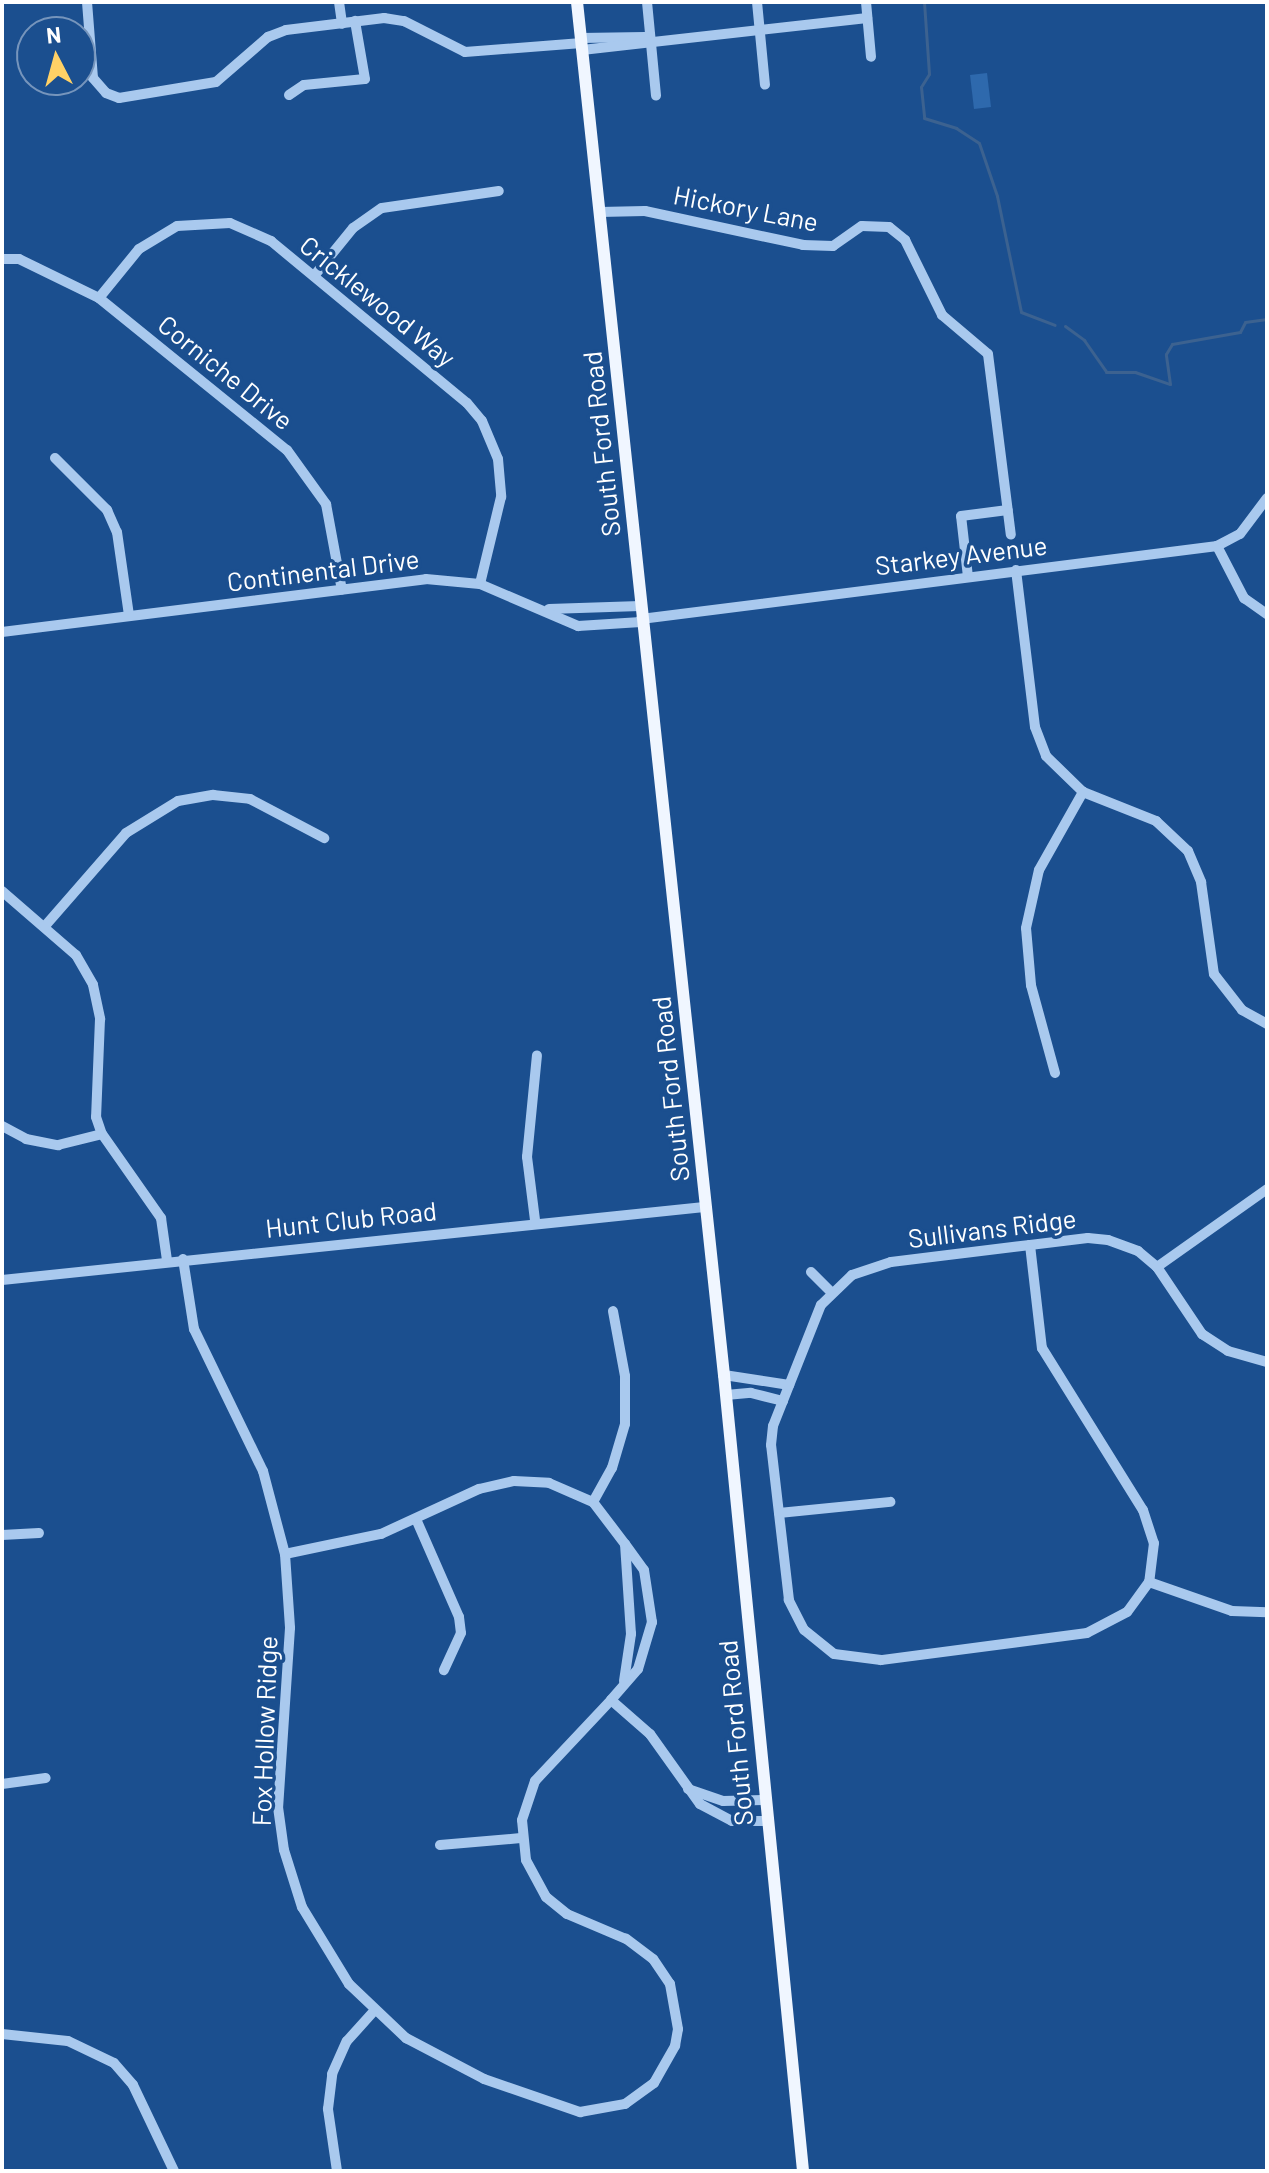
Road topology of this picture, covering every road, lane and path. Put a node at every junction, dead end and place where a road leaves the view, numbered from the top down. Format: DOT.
graph roads {
  1 [pos="87,2"];
  2 [pos="339,2"];
  3 [pos="577,2"];
  4 [pos="647,2"];
  5 [pos="757,2"];
  6 [pos="866,2"];
  7 [pos="867,18"];
  8 [pos="355,21"];
  9 [pos="342,24"];
  10 [pos="760,29"];
  11 [pos="651,38"];
  12 [pos="582,44"];
  13 [pos="871,57"];
  14 [pos="765,85"];
  15 [pos="289,95"];
  16 [pos="656,96"];
  17 [pos="499,191"];
  18 [pos="600,212"];
  19 [pos="2,259"];
  20 [pos="314,276"];
  21 [pos="99,298"];
  22 [pos="55,458"];
  23 [pos="1267,498"];
  24 [pos="1008,510"];
  25 [pos="1011,535"];
  26 [pos="1217,546"];
  27 [pos="1016,570"];
  28 [pos="968,577"];
  29 [pos="480,584"];
  30 [pos="342,590"];
  31 [pos="543,609"];
  32 [pos="1267,614"];
  33 [pos="129,615"];
  34 [pos="641,616"];
  35 [pos="2,632"];
  36 [pos="1083,792"];
  37 [pos="324,838"];
  38 [pos="2,891"];
  39 [pos="45,926"];
  40 [pos="1267,1024"];
  41 [pos="537,1055"];
  42 [pos="1055,1073"];
  43 [pos="2,1126"];
  44 [pos="102,1134"];
  45 [pos="1267,1189"];
  46 [pos="704,1207"];
  47 [pos="535,1220"];
  48 [pos="1030,1245"];
  49 [pos="183,1259"];
  50 [pos="167,1260"];
  51 [pos="1157,1267"];
  52 [pos="811,1272"];
  53 [pos="2,1280"];
  54 [pos="831,1292"];
  55 [pos="613,1311"];
  56 [pos="1267,1362"];
  57 [pos="724,1375"];
  58 [pos="789,1385"];
  59 [pos="726,1395"];
  60 [pos="783,1401"];
  61 [pos="593,1502"];
  62 [pos="890,1502"];
  63 [pos="779,1513"];
  64 [pos="416,1519"];
  65 [pos="39,1533"];
  66 [pos="2,1535"];
  67 [pos="625,1544"];
  68 [pos="285,1554"];
  69 [pos="1149,1582"];
  70 [pos="1267,1612"];
  71 [pos="444,1670"];
  72 [pos="624,1681"];
  73 [pos="611,1700"];
  74 [pos="46,1778"];
  75 [pos="2,1784"];
  76 [pos="688,1789"];
  77 [pos="763,1800"];
  78 [pos="766,1821"];
  79 [pos="521,1838"];
  80 [pos="440,1845"];
  81 [pos="374,2011"];
  82 [pos="2,2034"];
  83 [pos="174,2171"];
  84 [pos="337,2171"];
  85 [pos="803,2171"];
  1 -- 9 [label="street"];
  2 -- 9 [label="street"];
  3 -- 12 [label="main road, South Ford Road"];
  4 -- 11 [label="street"];
  5 -- 10 [label="street"];
  6 -- 7 [label="street"];
  7 -- 10 [label="street"];
  7 -- 13 [label="street"];
  8 -- 9 [label="street"];
  8 -- 12 [label="street"];
  8 -- 15 [label="street"];
  10 -- 11 [label="street"];
  10 -- 14 [label="street"];
  11 -- 12 [label="street"];
  11 -- 16 [label="street"];
  12 -- 18 [label="main road, South Ford Road"];
  17 -- 20 [label="street"];
  18 -- 24 [label="street, Hickory Lane"];
  18 -- 34 [label="main road, South Ford Road"];
  19 -- 21 [label="street, Corniche Drive"];
  20 -- 21 [label="street, Cricklewood Way"];
  20 -- 29 [label="street, Cricklewood Way"];
  21 -- 30 [label="street, Corniche Drive"];
  22 -- 33 [label="street"];
  23 -- 26 [label="street, Starkey Avenue"];
  24 -- 25 [label="street, Hickory Lane"];
  24 -- 28 [label="street"];
  26 -- 27 [label="street, Starkey Avenue"];
  26 -- 32 [label="street"];
  27 -- 28 [label="street, Starkey Avenue"];
  27 -- 36 [label="street"];
  28 -- 34 [label="street, Starkey Avenue"];
  29 -- 30 [label="street, Continental Drive"];
  29 -- 31 [label="street, Continental Drive"];
  30 -- 33 [label="street, Continental Drive"];
  31 -- 34 [label="street"];
  31 -- 34 [label="street, Continental Drive"];
  33 -- 35 [label="street, Continental Drive"];
  34 -- 46 [label="main road, South Ford Road"];
  36 -- 40 [label="street"];
  36 -- 42 [label="street"];
  37 -- 39 [label="street"];
  38 -- 39 [label="street"];
  39 -- 44 [label="street"];
  41 -- 47 [label="street"];
  43 -- 44 [label="street"];
  44 -- 50 [label="street"];
  45 -- 51 [label="street"];
  46 -- 47 [label="street, Hunt Club Road"];
  46 -- 57 [label="main road, South Ford Road"];
  47 -- 49 [label="street, Hunt Club Road"];
  48 -- 51 [label="street, Sullivans Ridge"];
  48 -- 54 [label="street, Sullivans Ridge"];
  48 -- 69 [label="street"];
  49 -- 50 [label="street, Hunt Club Road"];
  49 -- 68 [label="street, Fox Hollow Ridge"];
  50 -- 53 [label="street, Hunt Club Road"];
  51 -- 56 [label="street, Sullivans Ridge"];
  52 -- 54 [label="street"];
  54 -- 58 [label="street, Sullivans Ridge"];
  55 -- 61 [label="street"];
  57 -- 58 [label="street"];
  57 -- 59 [label="main road, South Ford Road"];
  58 -- 60 [label="street, Sullivans Ridge"];
  59 -- 60 [label="street"];
  59 -- 77 [label="main road, South Ford Road"];
  60 -- 63 [label="street, Sullivans Ridge"];
  61 -- 64 [label="street"];
  61 -- 67 [label="street, Fox Hollow Ridge"];
  62 -- 63 [label="street"];
  63 -- 69 [label="street, Sullivans Ridge"];
  64 -- 68 [label="street"];
  64 -- 71 [label="street"];
  65 -- 66 [label="street"];
  67 -- 72 [label="street"];
  67 -- 72 [label="street, Fox Hollow Ridge"];
  68 -- 81 [label="street, Fox Hollow Ridge"];
  69 -- 70 [label="street"];
  72 -- 73 [label="street, Fox Hollow Ridge"];
  73 -- 76 [label="street"];
  73 -- 79 [label="street, Fox Hollow Ridge"];
  74 -- 75 [label="street"];
  76 -- 77 [label="street"];
  76 -- 78 [label="street"];
  77 -- 78 [label="main road, South Ford Road"];
  78 -- 85 [label="main road, South Ford Road"];
  79 -- 80 [label="street"];
  79 -- 81 [label="street, Fox Hollow Ridge"];
  81 -- 84 [label="street"];
  82 -- 83 [label="street"];
}
